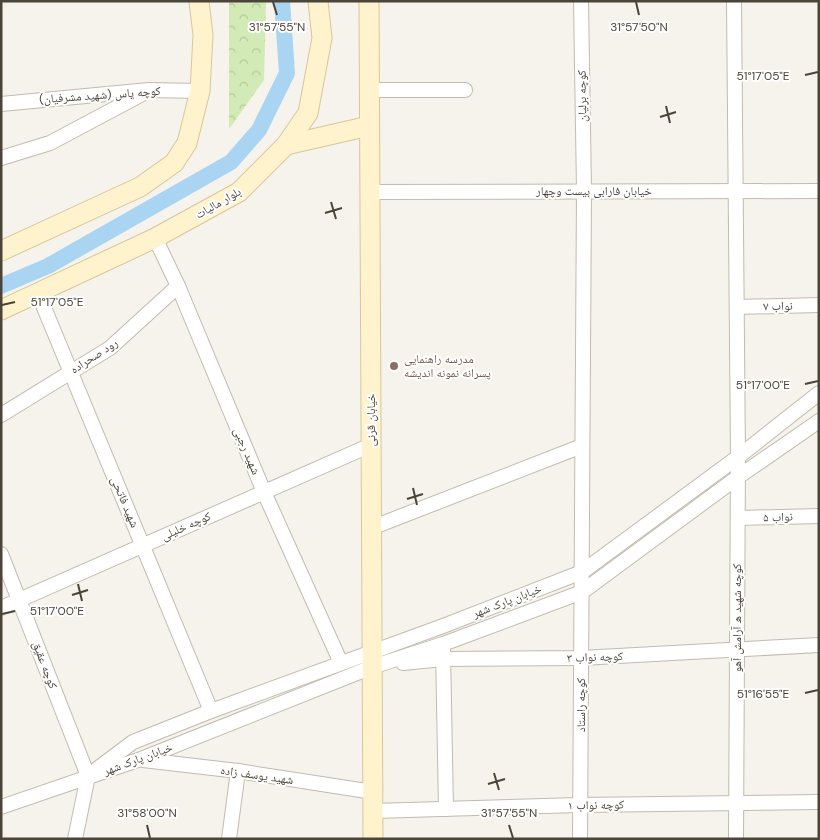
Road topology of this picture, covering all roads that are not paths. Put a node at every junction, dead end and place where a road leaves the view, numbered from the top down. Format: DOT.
graph roads {
  1 [pos="199,1"];
  2 [pos="318,1"];
  3 [pos="369,1"];
  4 [pos="581,1"];
  5 [pos="734,1"];
  6 [pos="149,90"];
  7 [pos="200,90"];
  8 [pos="369,90"];
  9 [pos="465,90"];
  10 [pos="1,104"];
  11 [pos="369,126"];
  12 [pos="286,145"];
  13 [pos="1,158"];
  14 [pos="584,191"];
  15 [pos="736,191"];
  16 [pos="819,191"];
  17 [pos="370,192"];
  18 [pos="155,238"];
  19 [pos="1,251"];
  20 [pos="178,286"];
  21 [pos="38,293"];
  22 [pos="819,305"];
  23 [pos="737,307"];
  24 [pos="1,310"];
  25 [pos="70,372"];
  26 [pos="819,393"];
  27 [pos="1,415"];
  28 [pos="819,420"];
  29 [pos="371,445"];
  30 [pos="582,446"];
  31 [pos="738,458"];
  32 [pos="738,477"];
  33 [pos="264,492"];
  34 [pos="819,516"];
  35 [pos="738,518"];
  36 [pos="371,528"];
  37 [pos="143,546"];
  38 [pos="1,554"];
  39 [pos="582,572"];
  40 [pos="582,592"];
  41 [pos="19,600"];
  42 [pos="1,608"];
  43 [pos="443,644"];
  44 [pos="819,645"];
  45 [pos="737,649"];
  46 [pos="581,658"];
  47 [pos="372,659"];
  48 [pos="443,659"];
  49 [pos="341,663"];
  50 [pos="211,711"];
  51 [pos="141,759"];
  52 [pos="238,771"];
  53 [pos="88,776"];
  54 [pos="373,802"];
  55 [pos="819,802"];
  56 [pos="736,803"];
  57 [pos="1,806"];
  58 [pos="580,806"];
  59 [pos="446,809"];
  60 [pos="76,839"];
  61 [pos="229,839"];
  62 [pos="373,839"];
  63 [pos="580,839"];
  64 [pos="736,839"];
  1 -- 7 [label="street"];
  2 -- 12 [label="street, بلوار مالیات"];
  3 -- 8 [label="street, خیابان قرنی"];
  4 -- 14 [label="street, کوچه برلیان"];
  5 -- 15 [label="street, کوچه شهید ه آرامش آهو"];
  6 -- 7 [label="street, کوچه یاس (شهید مشرفیان)"];
  6 -- 10 [label="street, کوچه یاس (شهید مشرفیان)"];
  6 -- 13 [label="street"];
  7 -- 19 [label="street"];
  8 -- 9 [label="street"];
  8 -- 11 [label="street, خیابان قرنی"];
  11 -- 12 [label="street"];
  11 -- 17 [label="street, خیابان قرنی"];
  12 -- 18 [label="street, بلوار مالیات"];
  14 -- 15 [label="street, خیابان فارابی بیست وچهار"];
  14 -- 17 [label="street, خیابان فارابی بیست وچهار"];
  14 -- 30 [label="street, کوچه برلیان"];
  15 -- 16 [label="street, خیابان فارابی بیست وچهار"];
  15 -- 23 [label="street, کوچه شهید ه آرامش آهو"];
  17 -- 29 [label="street, خیابان قرنی"];
  18 -- 20 [label="street, شهید رجبی"];
  18 -- 21 [label="street, بلوار مالیات"];
  20 -- 25 [label="street, رود صحراده"];
  20 -- 33 [label="street, شهید رجبی"];
  21 -- 24 [label="street, بلوار مالیات"];
  21 -- 25 [label="street, شهید فاتحی"];
  22 -- 23 [label="street, نواب ۷"];
  23 -- 31 [label="street, کوچه شهید ه آرامش آهو"];
  25 -- 27 [label="street, رود صحراده"];
  25 -- 37 [label="street, شهید فاتحی"];
  26 -- 31 [label="street, خیابان پارک شهر"];
  28 -- 32 [label="street, خیابان پارک شهر"];
  29 -- 33 [label="street, کوچه خلیلی"];
  29 -- 36 [label="street, خیابان قرنی"];
  30 -- 36 [label="street"];
  30 -- 39 [label="street, کوچه راستاد"];
  31 -- 32 [label="street, کوچه شهید ه آرامش آهو"];
  31 -- 39 [label="street, خیابان پارک شهر"];
  32 -- 35 [label="street, کوچه شهید ه آرامش آهو"];
  32 -- 40 [label="street, خیابان پارک شهر"];
  33 -- 37 [label="street, کوچه خلیلی"];
  33 -- 49 [label="street, شهید رجبی"];
  34 -- 35 [label="street, نواب ۵"];
  35 -- 45 [label="street, کوچه شهید ه آرامش آهو"];
  36 -- 47 [label="street, خیابان قرنی"];
  37 -- 41 [label="street, کوچه خلیلی"];
  37 -- 50 [label="street, شهید فاتحی"];
  38 -- 41 [label="street, کوچه عقیق"];
  39 -- 40 [label="street, کوچه راستاد"];
  39 -- 47 [label="street, خیابان پارک شهر"];
  40 -- 43 [label="street, خیابان پارک شهر"];
  40 -- 46 [label="street, کوچه راستاد"];
  41 -- 42 [label="street, کوچه خلیلی"];
  41 -- 53 [label="street, کوچه عقیق"];
  43 -- 47 [label="street, خیابان پارک شهر"];
  43 -- 48 [label="street"];
  44 -- 45 [label="street, کوچه نواب ۳"];
  45 -- 46 [label="street, کوچه نواب ۳"];
  45 -- 56 [label="street, کوچه شهید ه آرامش آهو"];
  46 -- 48 [label="street, کوچه نواب ۳"];
  46 -- 58 [label="street, کوچه راستاد"];
  47 -- 48 [label="street, کوچه نواب ۳"];
  47 -- 49 [label="street, خیابان پارک شهر"];
  47 -- 51 [label="street, خیابان پارک شهر"];
  47 -- 54 [label="street, خیابان قرنی"];
  48 -- 59 [label="street"];
  49 -- 50 [label="street, خیابان پارک شهر"];
  50 -- 53 [label="street, خیابان پارک شهر"];
  51 -- 52 [label="street, شهید یوسف زاده"];
  51 -- 53 [label="street, خیابان پارک شهر"];
  52 -- 54 [label="street, شهید یوسف زاده"];
  52 -- 61 [label="street"];
  53 -- 57 [label="street"];
  53 -- 60 [label="street"];
  54 -- 59 [label="street, کوچه نواب ۱"];
  54 -- 62 [label="street, خیابان قرنی"];
  55 -- 56 [label="street, کوچه نواب ۱"];
  56 -- 58 [label="street, کوچه نواب ۱"];
  56 -- 64 [label="street, کوچه شهید ه آرامش آهو"];
  58 -- 59 [label="street, کوچه نواب ۱"];
  58 -- 63 [label="street, کوچه راستاد"];
}
